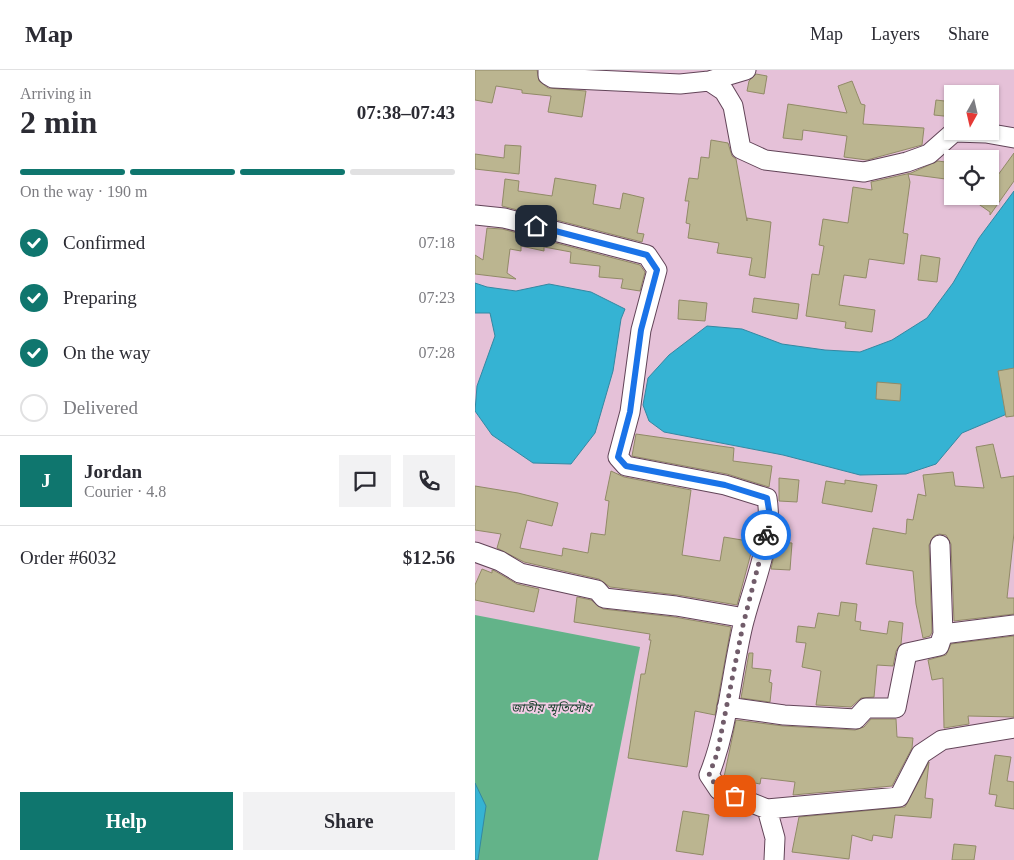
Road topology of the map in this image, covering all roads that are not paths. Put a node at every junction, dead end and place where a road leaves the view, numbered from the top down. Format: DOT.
graph roads {
  1 [pos="548,70"];
  2 [pos="746,70"];
  3 [pos="709,81"];
  4 [pos="1014,138"];
  5 [pos="475,215"];
  6 [pos="940,545"];
  7 [pos="475,552"];
  8 [pos="745,618"];
  9 [pos="1014,625"];
  10 [pos="943,634"];
  11 [pos="727,707"];
  12 [pos="1014,728"];
  13 [pos="767,809"];
  14 [pos="774,860"];
  1 -- 3 [label="street"];
  2 -- 3 [label="street"];
  3 -- 4 [label="street"];
  5 -- 8 [label="street"];
  6 -- 10 [label="street"];
  7 -- 8 [label="street"];
  8 -- 11 [label="street"];
  9 -- 10 [label="street"];
  10 -- 11 [label="street"];
  11 -- 13 [label="street"];
  12 -- 13 [label="street"];
  13 -- 14 [label="street"];
}
